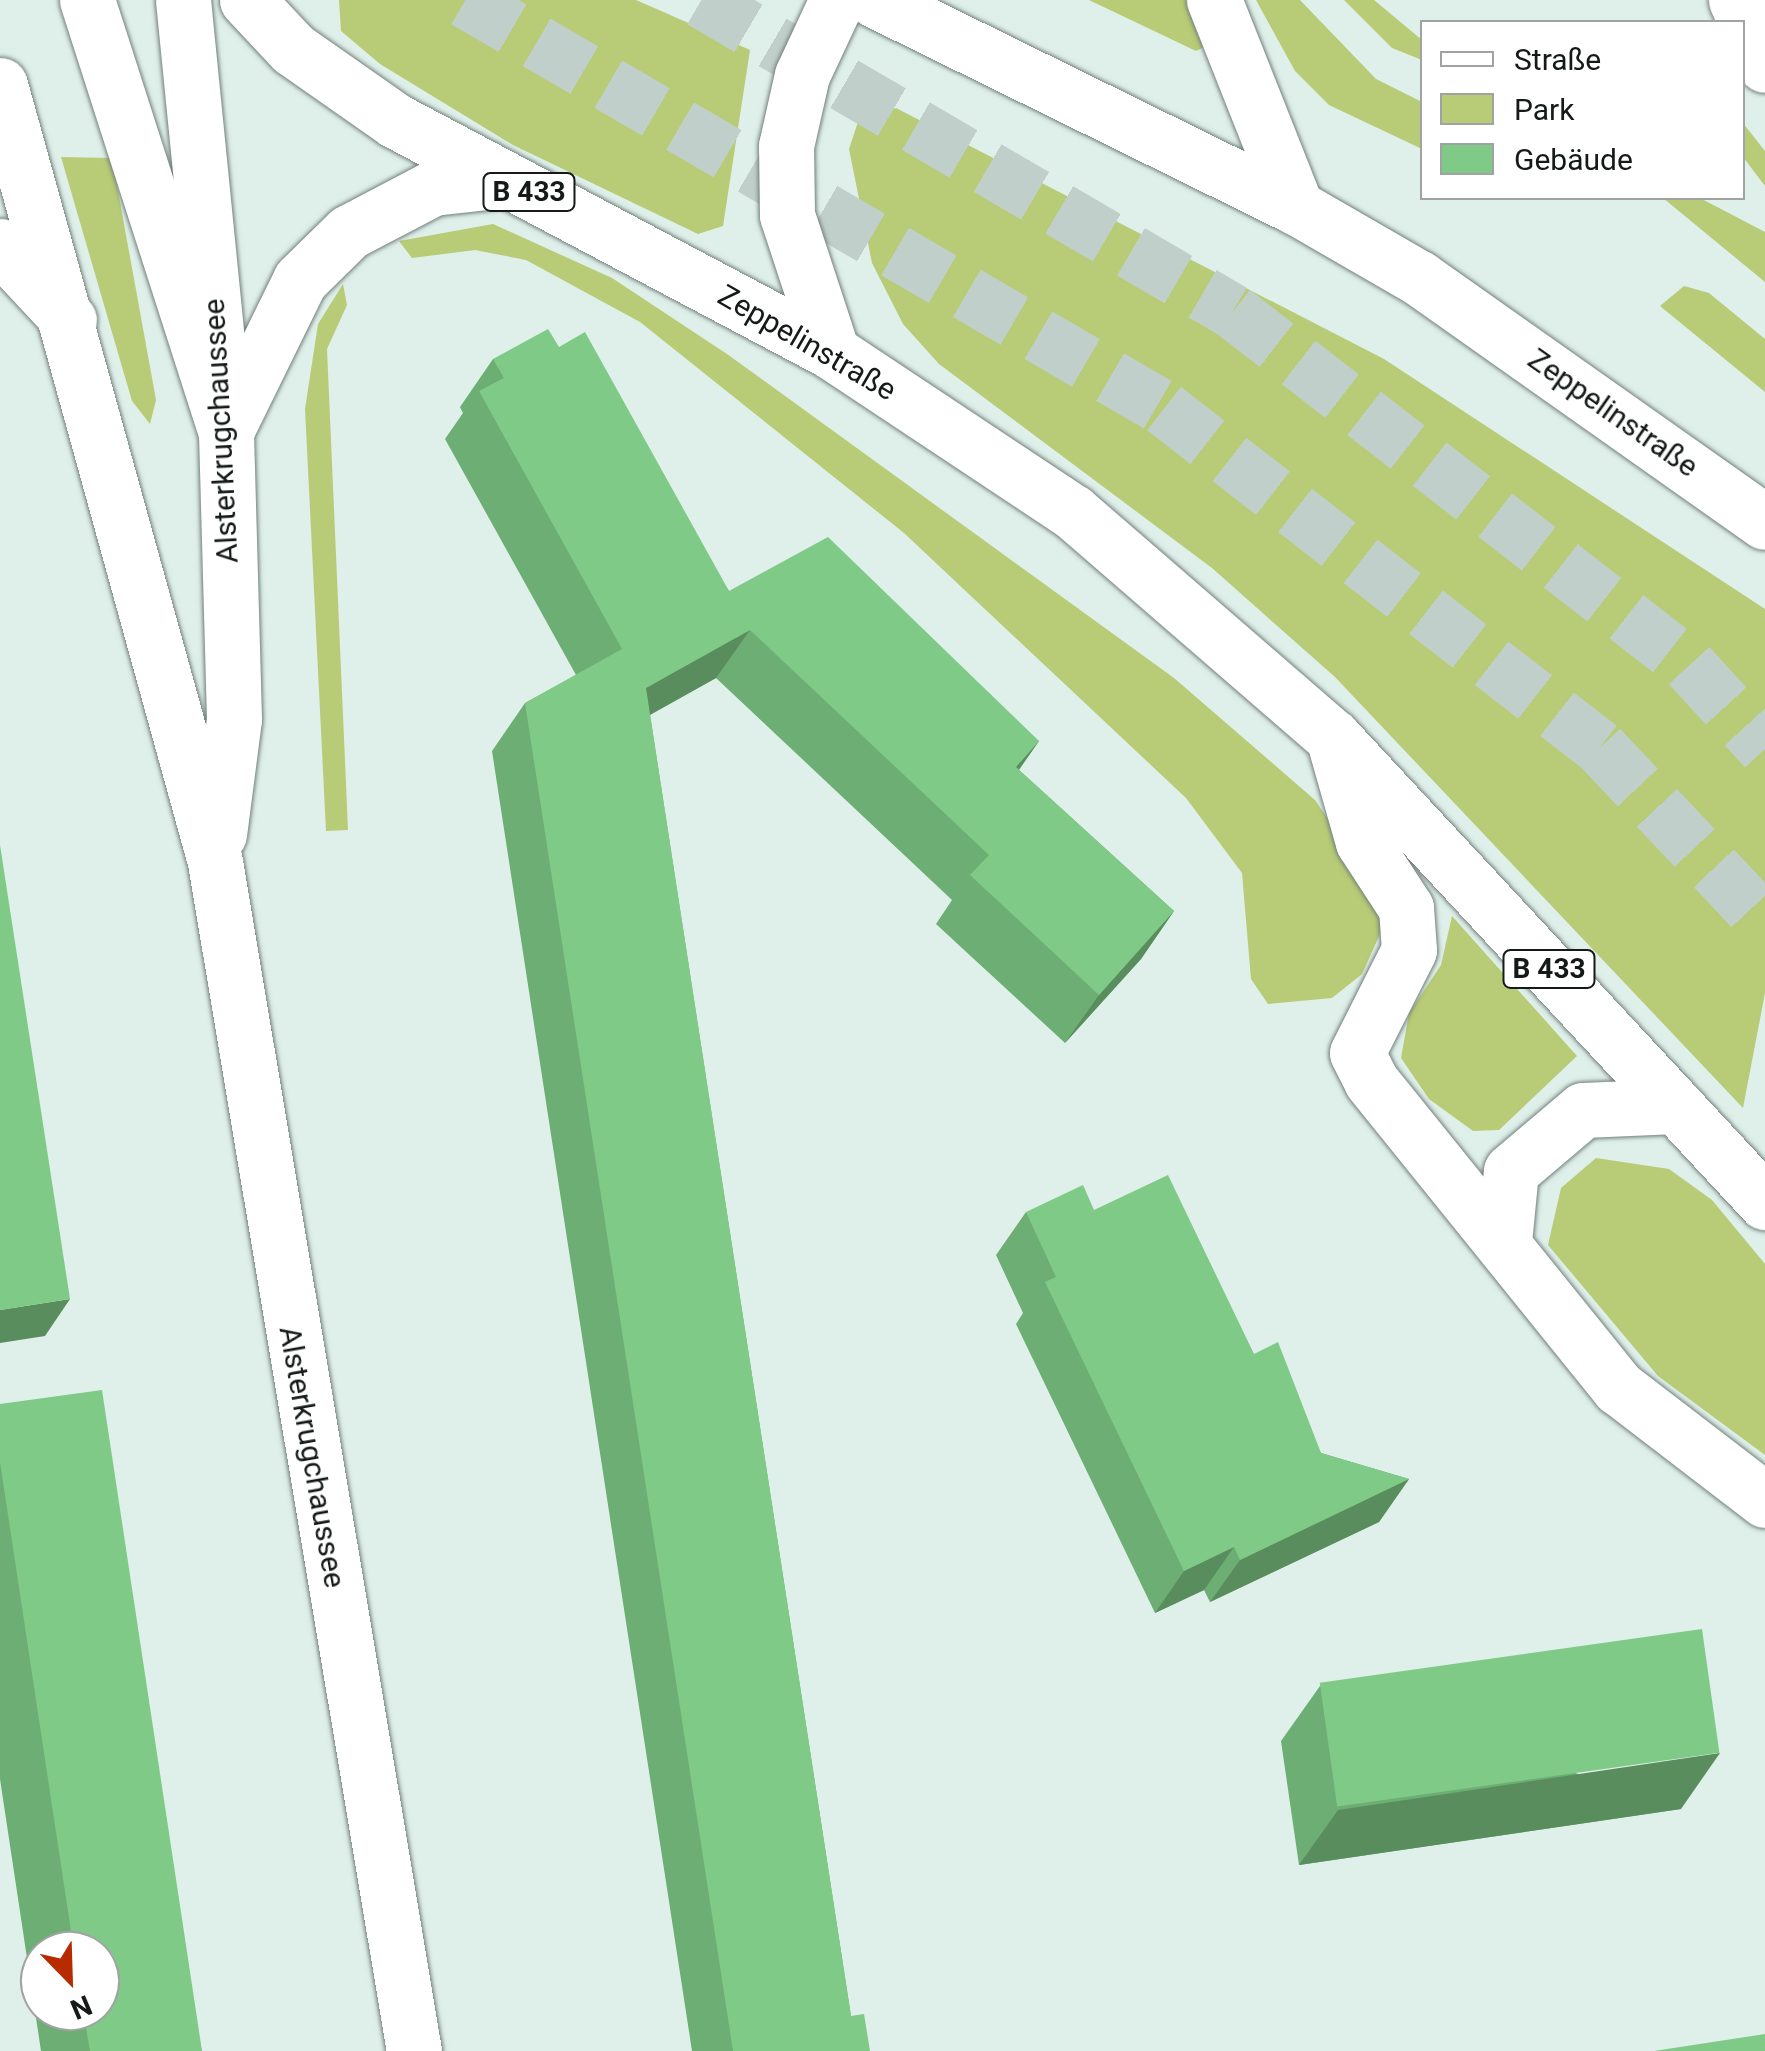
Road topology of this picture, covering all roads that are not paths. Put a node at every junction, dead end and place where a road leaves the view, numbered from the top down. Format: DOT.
graph roads {
  1 [pos="87,0"];
  2 [pos="184,0"];
  3 [pos="247,0"];
  4 [pos="836,0"];
  5 [pos="875,0"];
  6 [pos="1214,0"];
  7 [pos="1745,20"];
  8 [pos="1765,66"];
  9 [pos="0,85"];
  10 [pos="503,180"];
  11 [pos="1296,207"];
  12 [pos="0,246"];
  13 [pos="69,320"];
  14 [pos="832,352"];
  15 [pos="226,433"];
  16 [pos="1765,522"];
  17 [pos="1333,737"];
  18 [pos="215,862"];
  19 [pos="1676,1106"];
  20 [pos="1765,1202"];
  21 [pos="1504,1242"];
  22 [pos="1765,1500"];
  23 [pos="414,2051"];
  1 -- 15 [label="main road"];
  2 -- 15 [label="main road, Alsterkrugchaussee"];
  3 -- 10 [label="main road, Zeppelinstraße / B 433"];
  4 -- 14 [label="main road"];
  5 -- 11 [label="main road, Zeppelinstraße"];
  6 -- 11 [label="main road"];
  7 -- 8 [label="main road"];
  9 -- 13 [label="main road, Alsterkrugchaussee"];
  10 -- 14 [label="main road, Zeppelinstraße / B 433"];
  10 -- 15 [label="main road"];
  11 -- 16 [label="main road, Zeppelinstraße"];
  12 -- 13 [label="main road"];
  13 -- 18 [label="main road, Alsterkrugchaussee"];
  14 -- 17 [label="main road, Zeppelinstraße / B 433"];
  15 -- 18 [label="main road, Alsterkrugchaussee"];
  17 -- 19 [label="main road, Zeppelinstraße / B 433"];
  17 -- 21 [label="main road"];
  18 -- 23 [label="main road, Alsterkrugchaussee"];
  19 -- 20 [label="main road, Zeppelinstraße / B 433"];
  19 -- 21 [label="main road"];
  21 -- 22 [label="main road"];
}
